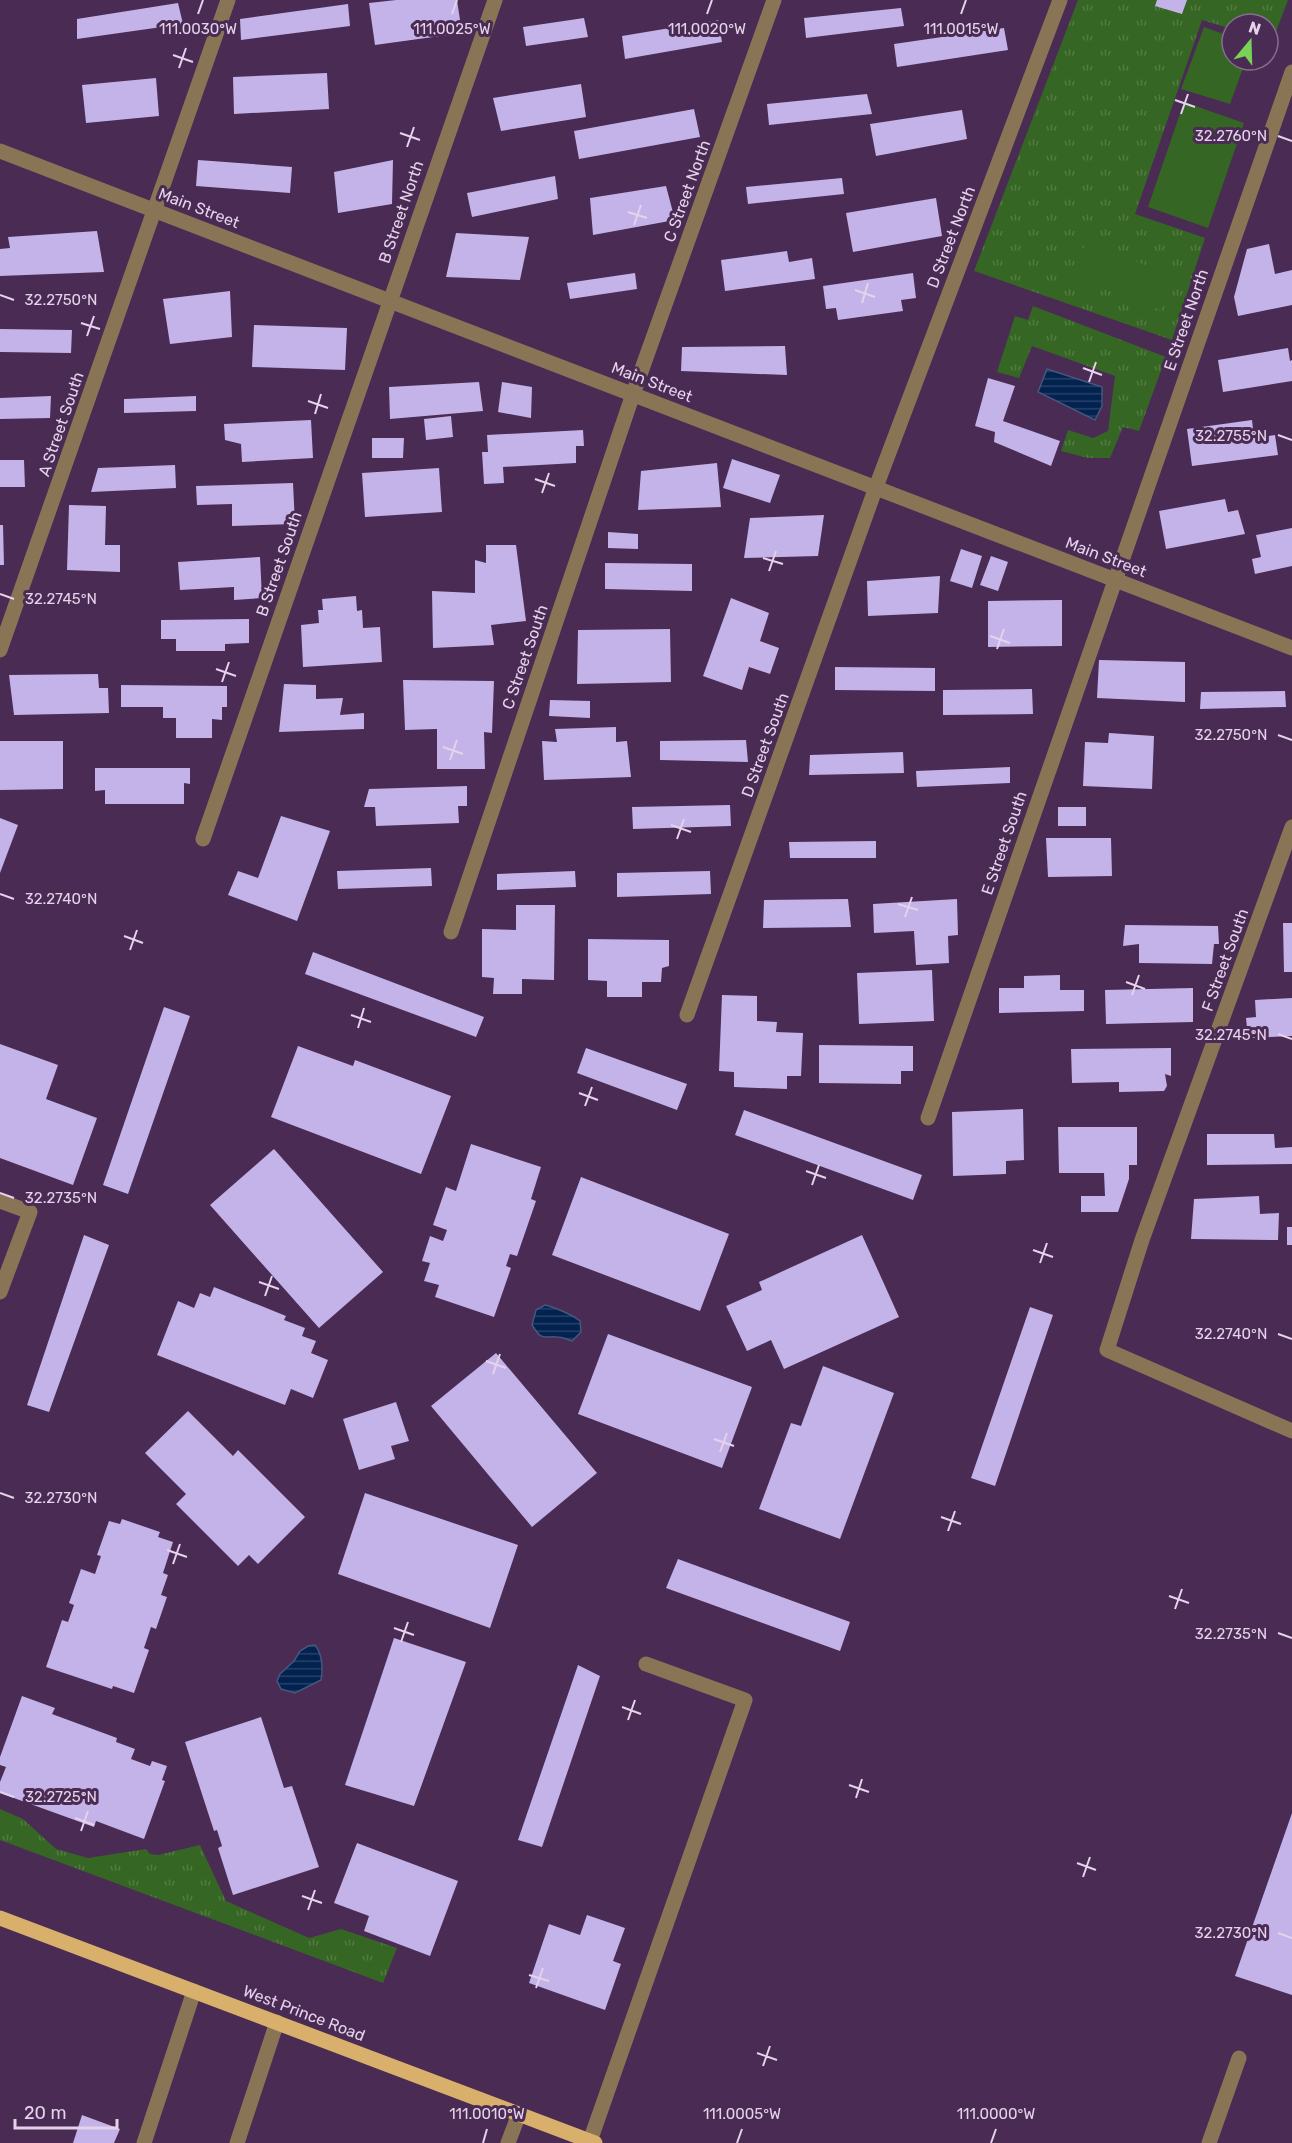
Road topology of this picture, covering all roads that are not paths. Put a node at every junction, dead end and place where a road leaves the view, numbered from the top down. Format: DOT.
graph roads {
  1 [pos="228,0"];
  2 [pos="495,0"];
  3 [pos="774,0"];
  4 [pos="1060,0"];
  5 [pos="1292,72"];
  6 [pos="0,151"];
  7 [pos="155,211"];
  8 [pos="389,301"];
  9 [pos="633,394"];
  10 [pos="876,487"];
  11 [pos="1115,579"];
  12 [pos="1292,648"];
  13 [pos="0,650"];
  14 [pos="1292,827"];
  15 [pos="203,839"];
  16 [pos="451,932"];
  17 [pos="687,1015"];
  18 [pos="928,1118"];
  19 [pos="0,1201"];
  20 [pos="0,1292"];
  21 [pos="1292,1431"];
  22 [pos="646,1664"];
  23 [pos="0,1918"];
  24 [pos="194,1991"];
  25 [pos="277,2022"];
  26 [pos="1239,2058"];
  27 [pos="519,2114"];
  28 [pos="593,2142"];
  29 [pos="144,2143"];
  30 [pos="237,2143"];
  31 [pos="508,2143"];
  32 [pos="1209,2143"];
  1 -- 7 [label="street, A Street South"];
  2 -- 8 [label="street, B Street North"];
  3 -- 9 [label="street, C Street North"];
  4 -- 10 [label="street, D Street North"];
  5 -- 11 [label="street, E Street North"];
  6 -- 7 [label="street, Main Street"];
  7 -- 8 [label="street, Main Street"];
  7 -- 13 [label="street, A Street South"];
  8 -- 9 [label="street, Main Street"];
  8 -- 15 [label="street, B Street South"];
  9 -- 10 [label="street, Main Street"];
  9 -- 16 [label="street, C Street South"];
  10 -- 11 [label="street, Main Street"];
  10 -- 17 [label="street, D Street South"];
  11 -- 12 [label="street, Main Street"];
  11 -- 18 [label="street, E Street South"];
  14 -- 21 [label="street, F Street South"];
  19 -- 20 [label="street"];
  22 -- 28 [label="street"];
  23 -- 24 [label="main road, West Prince Road"];
  24 -- 25 [label="main road, West Prince Road"];
  24 -- 29 [label="street"];
  25 -- 27 [label="main road, West Prince Road"];
  25 -- 30 [label="street"];
  26 -- 32 [label="street"];
  27 -- 28 [label="main road, West Prince Road"];
  27 -- 31 [label="street"];
}
